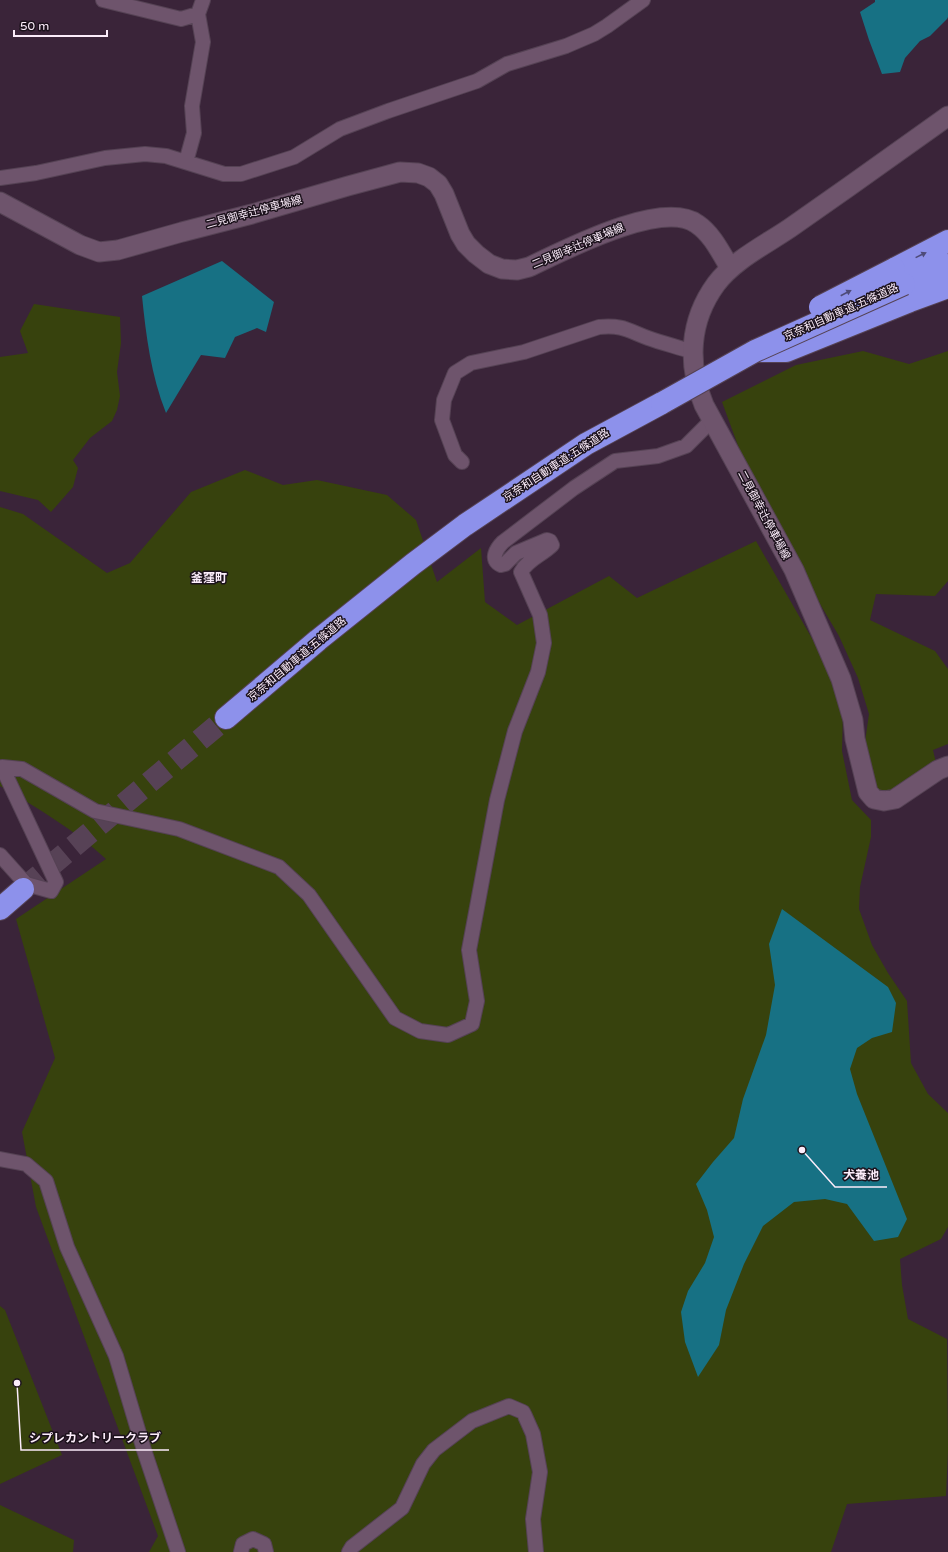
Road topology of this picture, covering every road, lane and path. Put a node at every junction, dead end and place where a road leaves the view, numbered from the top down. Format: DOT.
graph roads {
  1 [pos="103,0"];
  2 [pos="203,0"];
  3 [pos="643,0"];
  4 [pos="198,14"];
  5 [pos="948,116"];
  6 [pos="186,162"];
  7 [pos="0,178"];
  8 [pos="0,202"];
  9 [pos="948,241"];
  10 [pos="948,265"];
  11 [pos="730,268"];
  12 [pos="902,284"];
  13 [pos="948,287"];
  14 [pos="692,352"];
  15 [pos="681,392"];
  16 [pos="712,420"];
  17 [pos="462,462"];
  18 [pos="226,718"];
  19 [pos="948,766"];
  20 [pos="0,855"];
  21 [pos="24,889"];
  22 [pos="0,909"];
  23 [pos="0,1159"];
  24 [pos="174,1549"];
  25 [pos="241,1552"];
  26 [pos="266,1552"];
  27 [pos="349,1552"];
  28 [pos="536,1552"];
  1 -- 4 [label="street"];
  2 -- 4 [label="street"];
  3 -- 6 [label="street"];
  4 -- 6 [label="street"];
  5 -- 11 [label="main road"];
  6 -- 7 [label="street"];
  8 -- 11 [label="main road, 二見御幸辻停車場線"];
  12 -- 9 [label="highway, one-way"];
  10 -- 12 [label="highway, 京奈和自動車道;五條道路"];
  11 -- 14 [label="main road, 二見御幸辻停車場線"];
  12 -- 13 [label="highway"];
  12 -- 15 [label="highway, 京奈和自動車道;五條道路, bridge"];
  15 -- 12 [label="highway, one-way, bridge"];
  14 -- 16 [label="main road, 二見御幸辻停車場線"];
  14 -- 17 [label="street"];
  15 -- 18 [label="highway, 京奈和自動車道;五條道路, bridge"];
  16 -- 19 [label="main road, 二見御幸辻停車場線"];
  16 -- 20 [label="street"];
  21 -- 22 [label="highway"];
  23 -- 24 [label="street"];
  25 -- 26 [label="street"];
  27 -- 28 [label="street"];
}
